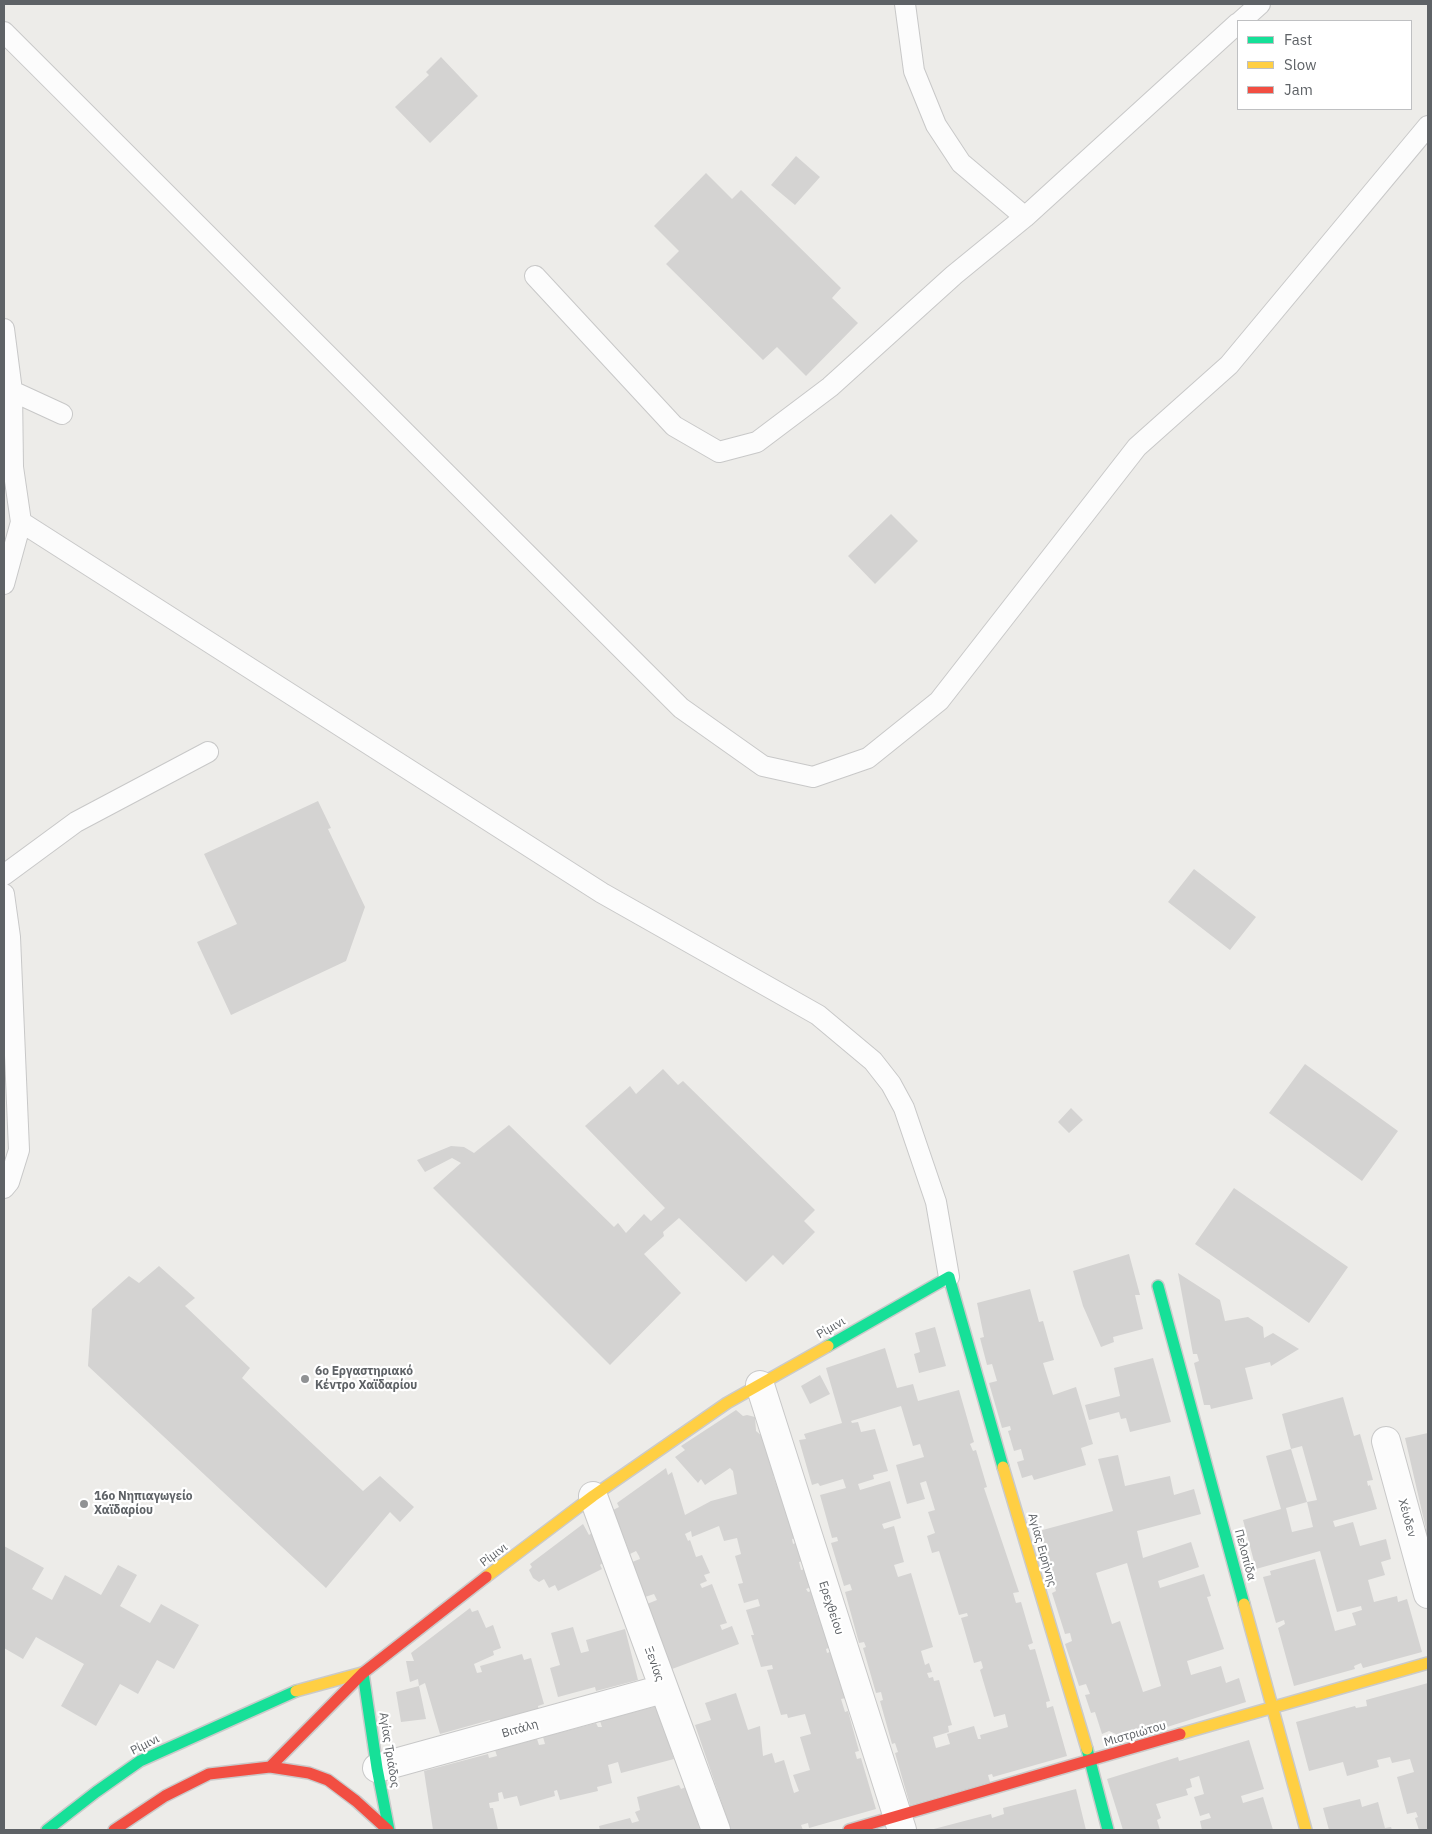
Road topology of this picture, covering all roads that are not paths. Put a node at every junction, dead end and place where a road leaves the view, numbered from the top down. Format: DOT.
graph roads {
  1 [pos="905,4"];
  2 [pos="1260,4"];
  3 [pos="1241,20"];
  4 [pos="1237,24"];
  5 [pos="4,32"];
  6 [pos="1428,126"];
  7 [pos="1025,217"];
  8 [pos="535,276"];
  9 [pos="4,329"];
  10 [pos="12,391"];
  11 [pos="62,414"];
  12 [pos="21,522"];
  13 [pos="4,584"];
  14 [pos="208,752"];
  15 [pos="4,874"];
  16 [pos="4,894"];
  17 [pos="4,1188"];
  18 [pos="949,1277"];
  19 [pos="1158,1286"];
  20 [pos="760,1385"];
  21 [pos="1386,1441"];
  22 [pos="593,1496"];
  23 [pos="1428,1594"];
  24 [pos="1428,1663"];
  25 [pos="363,1673"];
  26 [pos="663,1689"];
  27 [pos="1273,1709"];
  28 [pos="1090,1761"];
  29 [pos="270,1767"];
  30 [pos="377,1768"];
  31 [pos="900,1823"];
  32 [pos="47,1830"];
  33 [pos="114,1830"];
  34 [pos="388,1830"];
  35 [pos="716,1830"];
  36 [pos="849,1830"];
  37 [pos="1108,1830"];
  38 [pos="1306,1830"];
  1 -- 7 [label="lane"];
  2 -- 3 [label="lane"];
  4 -- 7 [label="lane"];
  5 -- 6 [label="lane"];
  7 -- 8 [label="lane"];
  9 -- 10 [label="lane"];
  10 -- 11 [label="lane"];
  10 -- 12 [label="lane"];
  12 -- 13 [label="lane"];
  12 -- 18 [label="lane"];
  14 -- 15 [label="lane"];
  16 -- 17 [label="lane"];
  18 -- 20 [label="street, Ρίμινι"];
  18 -- 28 [label="street, Αγίας Ειρήνης"];
  19 -- 27 [label="street, Πελοπίδα"];
  20 -- 22 [label="street, Ρίμινι"];
  20 -- 31 [label="street, Ερεχθείου"];
  21 -- 23 [label="street, Χέυδεν"];
  22 -- 25 [label="street, Ρίμινι"];
  22 -- 26 [label="street, Ξενίας"];
  24 -- 27 [label="street, Μιστριώτου"];
  25 -- 29 [label="street"];
  25 -- 30 [label="street, Αγίας Τριάδος"];
  25 -- 32 [label="street, Ρίμινι"];
  26 -- 30 [label="street, Βιτάλη"];
  26 -- 35 [label="street, Ξενίας"];
  27 -- 28 [label="street, Μιστριώτου"];
  27 -- 38 [label="street, Πελοπίδα"];
  28 -- 31 [label="street, Μιστριώτου"];
  28 -- 37 [label="street, Αγίας Ειρήνης"];
  29 -- 33 [label="street"];
  29 -- 34 [label="street"];
  30 -- 34 [label="street, Αγίας Τριάδος"];
  31 -- 36 [label="street, Μιστριώτου"];
}
